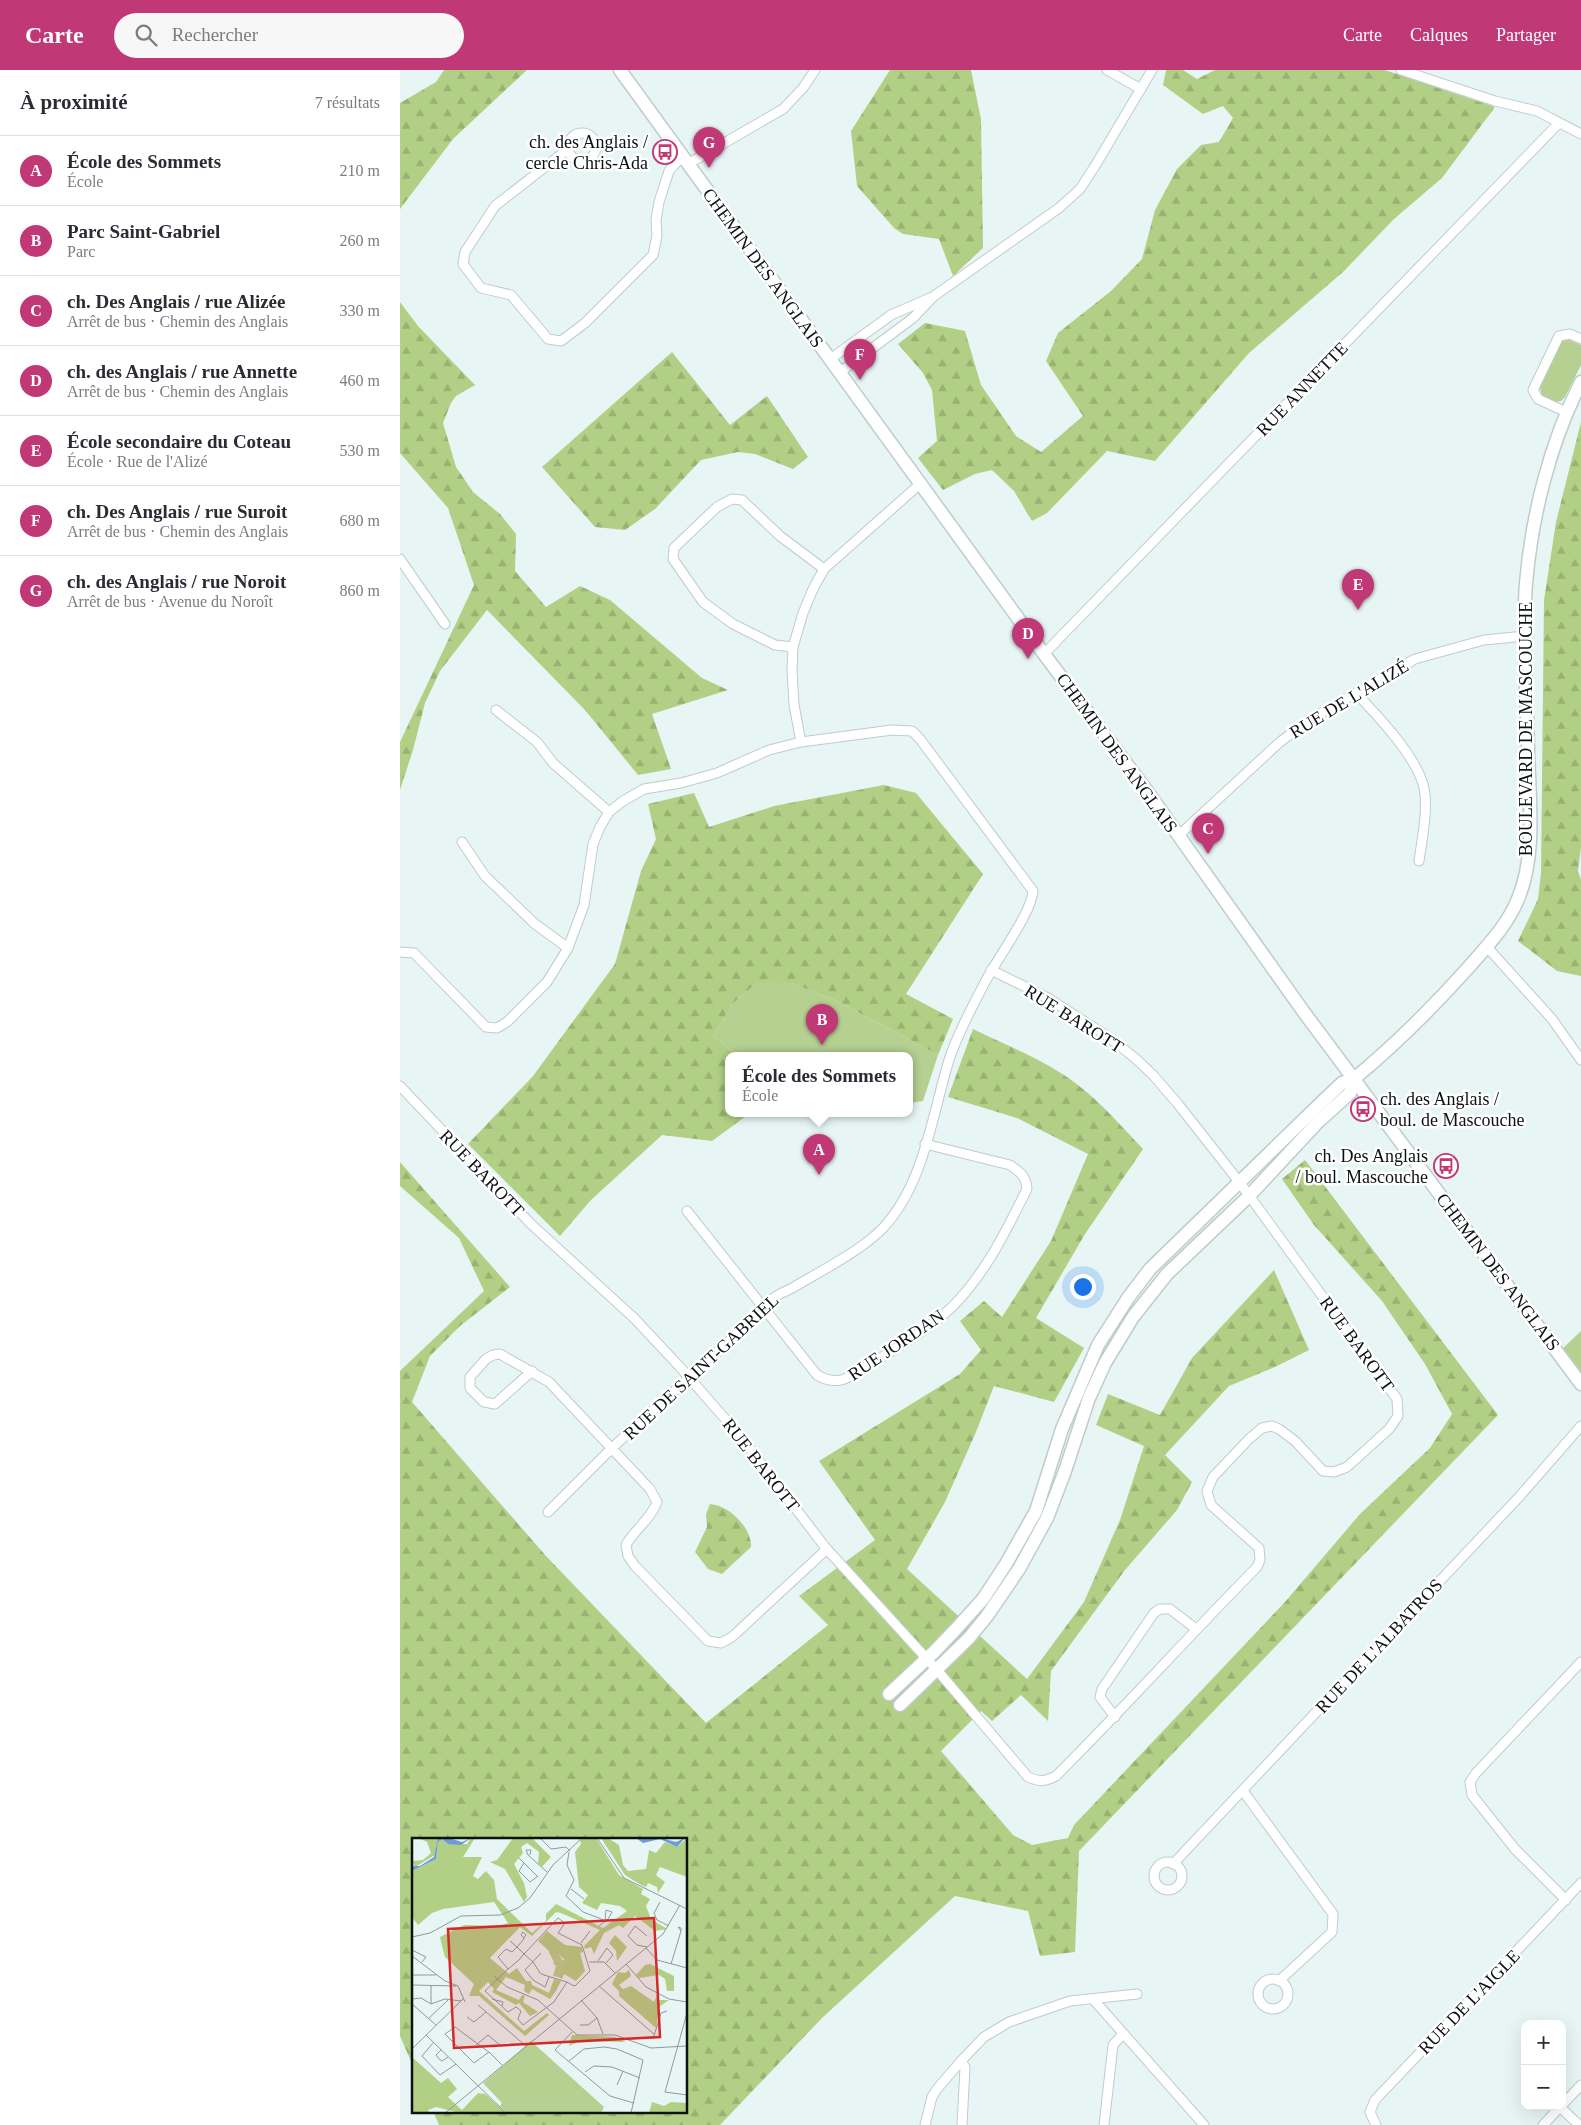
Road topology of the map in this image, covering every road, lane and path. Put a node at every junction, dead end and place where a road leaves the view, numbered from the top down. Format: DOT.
graph roads {
  1 [pos="620,70"];
  2 [pos="815,70"];
  3 [pos="1107,70"];
  4 [pos="1152,70"];
  5 [pos="1401,70"];
  6 [pos="1141,89"];
  7 [pos="1559,123"];
  8 [pos="1581,134"];
  9 [pos="568,149"];
  10 [pos="685,160"];
  11 [pos="934,296"];
  12 [pos="1581,339"];
  13 [pos="830,360"];
  14 [pos="839,372"];
  15 [pos="1581,382"];
  16 [pos="1566,412"];
  17 [pos="920,484"];
  18 [pos="400,559"];
  19 [pos="824,569"];
  20 [pos="445,624"];
  21 [pos="1525,636"];
  22 [pos="793,648"];
  23 [pos="1044,654"];
  24 [pos="1356,693"];
  25 [pos="496,710"];
  26 [pos="801,742"];
  27 [pos="609,812"];
  28 [pos="1178,836"];
  29 [pos="462,842"];
  30 [pos="1420,861"];
  31 [pos="1487,947"];
  32 [pos="568,948"];
  33 [pos="400,952"];
  34 [pos="991,970"];
  35 [pos="1581,1060"];
  36 [pos="1355,1078"];
  37 [pos="400,1086"];
  38 [pos="925,1144"];
  39 [pos="1240,1184"];
  40 [pos="1249,1196"];
  41 [pos="687,1211"];
  42 [pos="765,1308"];
  43 [pos="532,1371"];
  44 [pos="690,1378"];
  45 [pos="1581,1384"];
  46 [pos="1581,1426"];
  47 [pos="612,1448"];
  48 [pos="548,1512"];
  49 [pos="827,1549"];
  50 [pos="1196,1629"];
  51 [pos="926,1659"];
  52 [pos="1581,1662"];
  53 [pos="937,1670"];
  54 [pos="889,1694"];
  55 [pos="900,1706"];
  56 [pos="1115,1717"];
  57 [pos="1242,1792"];
  58 [pos="1174,1864"];
  59 [pos="1581,1883"];
  60 [pos="1566,1900"];
  61 [pos="1280,1981"];
  62 [pos="1137,1994"];
  63 [pos="1093,1999"];
  64 [pos="1123,2034"];
  65 [pos="961,2061"];
  66 [pos="1581,2085"];
  67 [pos="1566,2101"];
  68 [pos="1557,2110"];
  69 [pos="1565,2110"];
  70 [pos="925,2125"];
  71 [pos="962,2125"];
  72 [pos="1104,2125"];
  73 [pos="1204,2125"];
  74 [pos="1376,2125"];
  75 [pos="1543,2125"];
  76 [pos="1579,2125"];
  1 -- 10 [label="street, CHEMIN DES ANGLAIS"];
  2 -- 10 [label="street"];
  3 -- 6 [label="street"];
  4 -- 6 [label="street"];
  5 -- 7 [label="street"];
  6 -- 11 [label="street"];
  7 -- 8 [label="street"];
  7 -- 23 [label="street, RUE ANNETTE"];
  9 -- 10 [label="street"];
  10 -- 13 [label="street, CHEMIN DES ANGLAIS"];
  11 -- 13 [label="street"];
  11 -- 14 [label="street"];
  12 -- 16 [label="street"];
  13 -- 14 [label="street, CHEMIN DES ANGLAIS"];
  14 -- 17 [label="street, CHEMIN DES ANGLAIS"];
  15 -- 16 [label="street, BOULEVARD DE MASCOUCHE"];
  16 -- 21 [label="street, BOULEVARD DE MASCOUCHE"];
  17 -- 19 [label="street"];
  17 -- 23 [label="street, CHEMIN DES ANGLAIS"];
  18 -- 20 [label="street"];
  19 -- 22 [label="street"];
  19 -- 22 [label="street"];
  21 -- 24 [label="street, RUE DE L'ALIZÉ"];
  21 -- 31 [label="street, BOULEVARD DE MASCOUCHE"];
  22 -- 26 [label="street"];
  23 -- 28 [label="street, CHEMIN DES ANGLAIS"];
  24 -- 28 [label="street, RUE DE L'ALIZÉ"];
  24 -- 30 [label="street"];
  25 -- 27 [label="street"];
  26 -- 27 [label="street, RUE DE SAINT-GABRIEL"];
  26 -- 34 [label="street, RUE DE SAINT-GABRIEL"];
  27 -- 32 [label="street, RUE DE SAINT-GABRIEL"];
  28 -- 36 [label="street, CHEMIN DES ANGLAIS"];
  29 -- 32 [label="street"];
  31 -- 35 [label="street"];
  31 -- 36 [label="street, BOULEVARD DE MASCOUCHE"];
  32 -- 33 [label="street, RUE DE SAINT-GABRIEL"];
  34 -- 38 [label="street, RUE DE SAINT-GABRIEL"];
  34 -- 39 [label="street, RUE BAROTT"];
  36 -- 39 [label="street, BOULEVARD DE MASCOUCHE"];
  36 -- 40 [label="street, BOULEVARD DE MASCOUCHE"];
  36 -- 45 [label="street, CHEMIN DES ANGLAIS"];
  37 -- 44 [label="street, RUE BAROTT"];
  38 -- 42 [label="street, RUE DE SAINT-GABRIEL"];
  38 -- 42 [label="street, RUE JORDAN"];
  39 -- 40 [label="street, RUE BAROTT"];
  39 -- 51 [label="street, BOULEVARD DE MASCOUCHE"];
  40 -- 50 [label="street, RUE BAROTT"];
  40 -- 53 [label="street, BOULEVARD DE MASCOUCHE"];
  41 -- 42 [label="street, RUE JORDAN"];
  42 -- 44 [label="street, RUE DE SAINT-GABRIEL"];
  43 -- 43 [label="street"];
  43 -- 47 [label="street"];
  44 -- 47 [label="street, RUE DE SAINT-GABRIEL"];
  44 -- 49 [label="street, RUE BAROTT"];
  46 -- 57 [label="street, RUE DE L'ALBATROS"];
  47 -- 48 [label="street, RUE DE SAINT-GABRIEL"];
  47 -- 49 [label="street"];
  49 -- 51 [label="street, RUE BAROTT"];
  50 -- 56 [label="street, RUE BAROTT"];
  50 -- 56 [label="street"];
  51 -- 53 [label="street, RUE BAROTT"];
  51 -- 54 [label="street, BOULEVARD DE MASCOUCHE"];
  52 -- 60 [label="street"];
  53 -- 55 [label="street, BOULEVARD DE MASCOUCHE"];
  53 -- 56 [label="street, RUE BAROTT"];
  57 -- 58 [label="street, RUE DE L'ALBATROS"];
  57 -- 61 [label="street"];
  59 -- 60 [label="street, RUE DE L'AIGLE"];
  60 -- 74 [label="street, RUE DE L'AIGLE"];
  62 -- 63 [label="street"];
  63 -- 64 [label="street"];
  63 -- 65 [label="street"];
  64 -- 72 [label="street"];
  64 -- 73 [label="street"];
  65 -- 70 [label="street"];
  65 -- 71 [label="street"];
  66 -- 67 [label="street"];
  68 -- 75 [label="street"];
  69 -- 76 [label="street"];
}
